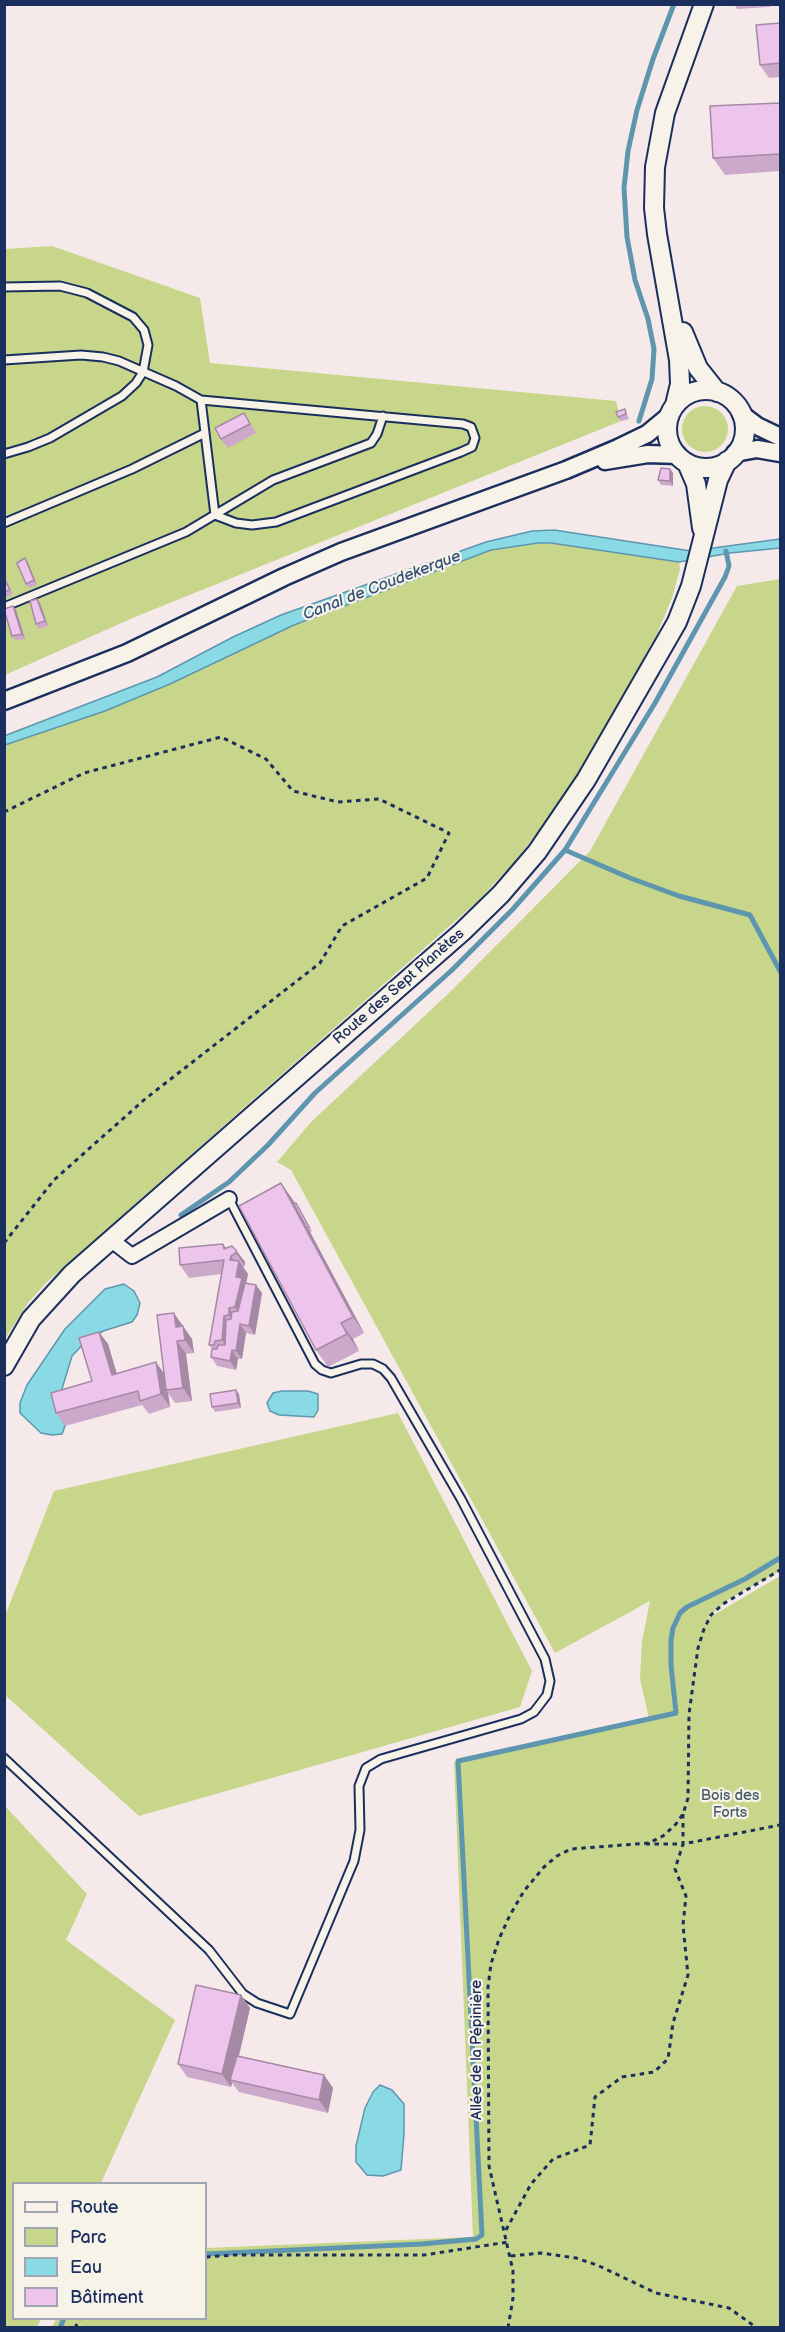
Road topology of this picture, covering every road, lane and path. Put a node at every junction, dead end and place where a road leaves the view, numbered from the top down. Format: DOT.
graph roads {
  1 [pos="704,4"];
  2 [pos="4,287"];
  3 [pos="668,289"];
  4 [pos="4,360"];
  5 [pos="143,372"];
  6 [pos="717,392"];
  7 [pos="201,400"];
  8 [pos="672,410"];
  9 [pos="741,414"];
  10 [pos="383,416"];
  11 [pos="205,433"];
  12 [pos="780,437"];
  13 [pos="780,453"];
  14 [pos="4,454"];
  15 [pos="731,457"];
  16 [pos="683,459"];
  17 [pos="566,470"];
  18 [pos="215,515"];
  19 [pos="4,523"];
  20 [pos="702,540"];
  21 [pos="4,607"];
  22 [pos="4,701"];
  23 [pos="4,812"];
  24 [pos="229,1199"];
  25 [pos="110,1239"];
  26 [pos="4,1243"];
  27 [pos="4,1366"];
  28 [pos="780,1570"];
  29 [pos="4,1758"];
  30 [pos="683,1814"];
  31 [pos="780,1825"];
  32 [pos="640,1844"];
  33 [pos="683,1844"];
  34 [pos="505,2231"];
  35 [pos="508,2242"];
  36 [pos="511,2256"];
  37 [pos="207,2257"];
  38 [pos="508,2328"];
  39 [pos="757,2328"];
  1 -- 3 [label="main road"];
  2 -- 5 [label="lane"];
  3 -- 6 [label="main road"];
  3 -- 8 [label="main road"];
  4 -- 5 [label="lane"];
  5 -- 7 [label="lane"];
  5 -- 14 [label="lane"];
  6 -- 8 [label="main road"];
  6 -- 9 [label="main road"];
  7 -- 10 [label="lane"];
  7 -- 11 [label="lane"];
  8 -- 16 [label="main road"];
  8 -- 17 [label="street"];
  9 -- 12 [label="street"];
  9 -- 15 [label="main road"];
  10 -- 18 [label="lane"];
  10 -- 18 [label="lane"];
  11 -- 18 [label="lane"];
  11 -- 19 [label="lane"];
  13 -- 15 [label="street"];
  15 -- 16 [label="main road"];
  15 -- 20 [label="main road, Route des Sept Planètes"];
  16 -- 17 [label="street"];
  16 -- 20 [label="main road, Route des Sept Planètes"];
  17 -- 22 [label="street"];
  18 -- 21 [label="lane"];
  20 -- 25 [label="main road, Route des Sept Planètes"];
  23 -- 26 [label="path"];
  24 -- 25 [label="street"];
  24 -- 29 [label="lane"];
  25 -- 27 [label="main road, Route des Sept Planètes"];
  28 -- 30 [label="path"];
  30 -- 32 [label="path, Allée de la Pépinière"];
  30 -- 33 [label="path"];
  31 -- 33 [label="path"];
  32 -- 33 [label="path"];
  32 -- 34 [label="path, Allée de la Pépinière"];
  33 -- 34 [label="path"];
  34 -- 35 [label="path, Allée de la Pépinière"];
  35 -- 36 [label="path, Allée de la Pépinière"];
  35 -- 37 [label="path"];
  36 -- 38 [label="path, Allée de la Pépinière"];
  36 -- 39 [label="path"];
}
